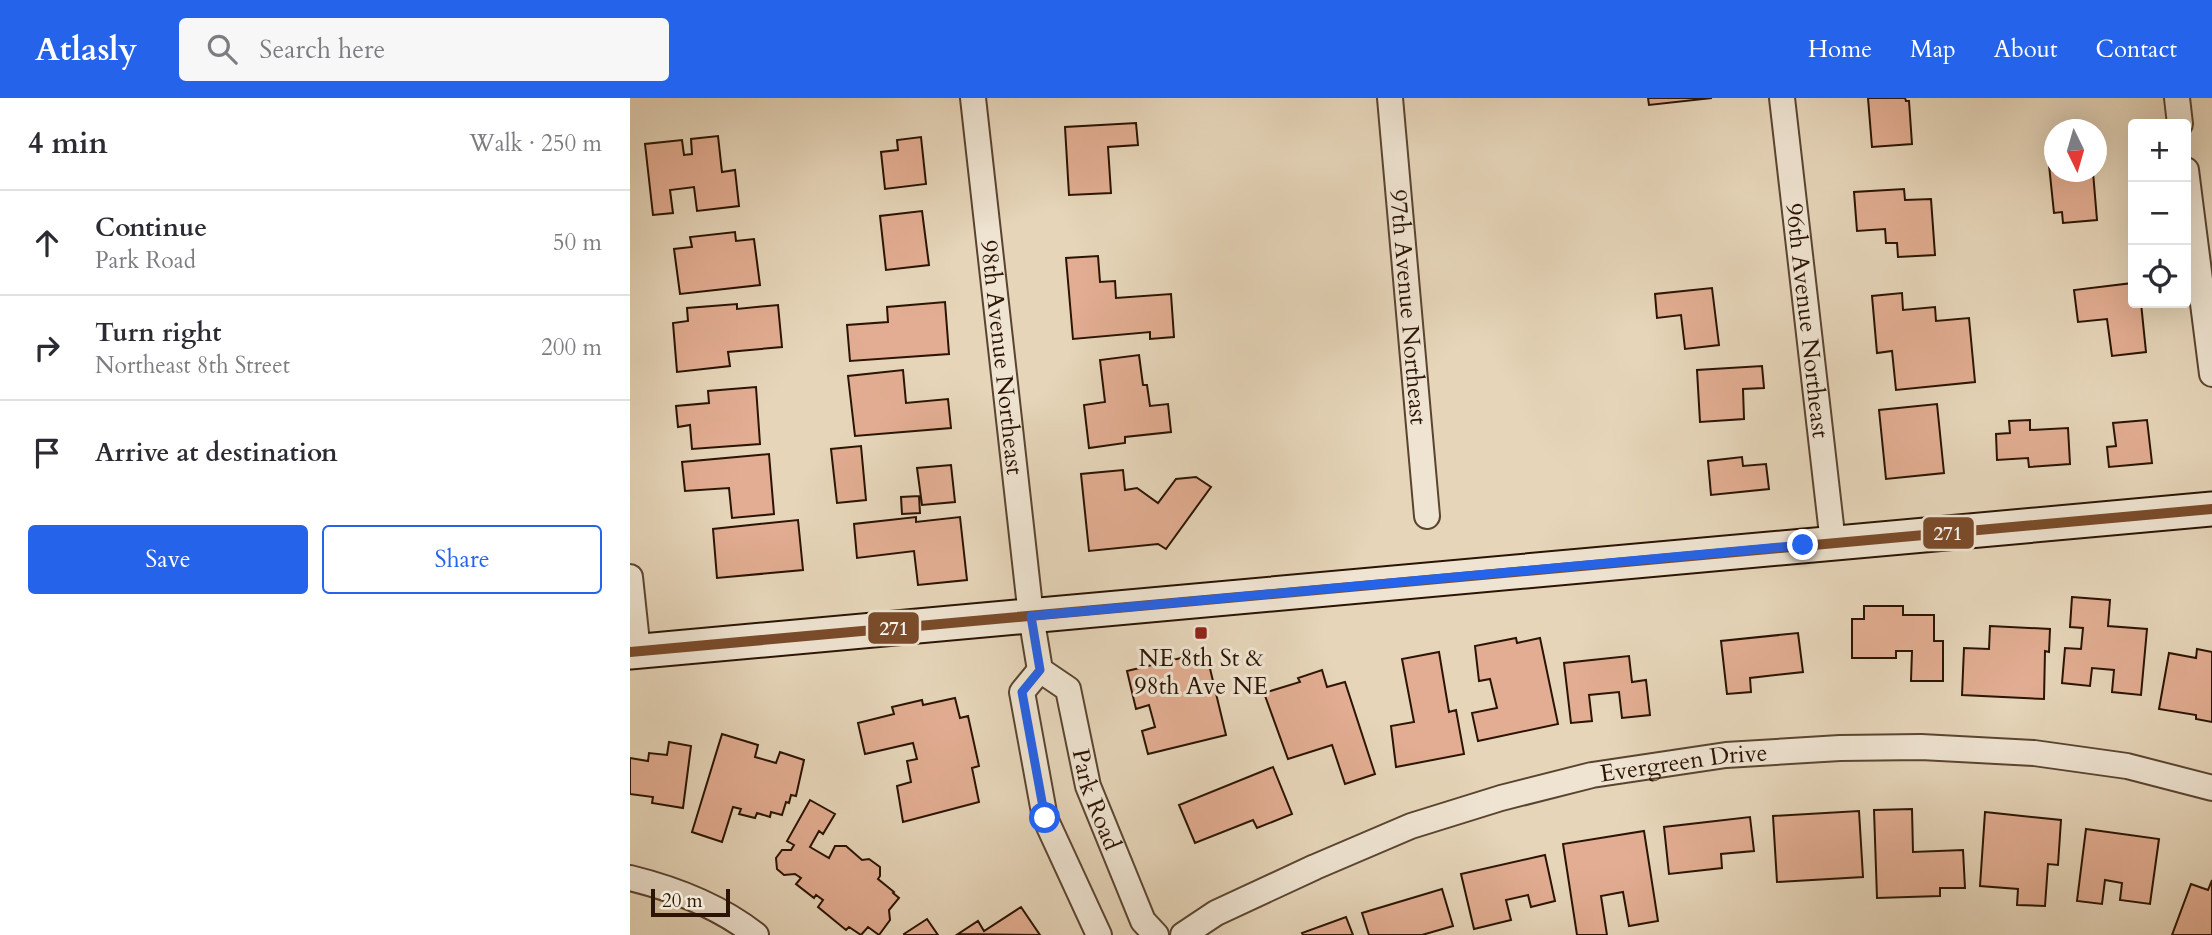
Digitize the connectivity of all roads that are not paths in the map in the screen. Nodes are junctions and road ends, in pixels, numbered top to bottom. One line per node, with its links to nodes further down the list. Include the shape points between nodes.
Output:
1 (973, 98): 12 (street, 98th Avenue Northeast)
2 (1390, 98): 9 (street, 97th Avenue Northeast)
3 (1782, 98): 10 (street, 96th Avenue Northeast)
4 (2177, 98): 5 (street)
5 (2179, 119)
6 (2188, 182): 7 (street)
7 (2212, 374)
8 (2212, 509): 10 (main road)
9 (1427, 516)
10 (1833, 543): 12 (main road)
11 (630, 577): 13 (street)
12 (1031, 616): 13 (main road); 14 (street)
13 (634, 652)
14 (1040, 670): 18 (street, Park Road, via 1022,692 1045,818); 19 (street, Park Road, via 1068,689 1088,786 1143,921)
15 (2212, 788): 20 (street, Evergreen Drive, via 2127,766 2034,753 1921,747 1726,755 1592,775 1411,826 1216,913)
16 (630, 878): 17 (street, via 667,887)
17 (756, 935)
18 (1099, 935)
19 (1156, 935)
20 (1183, 935)

